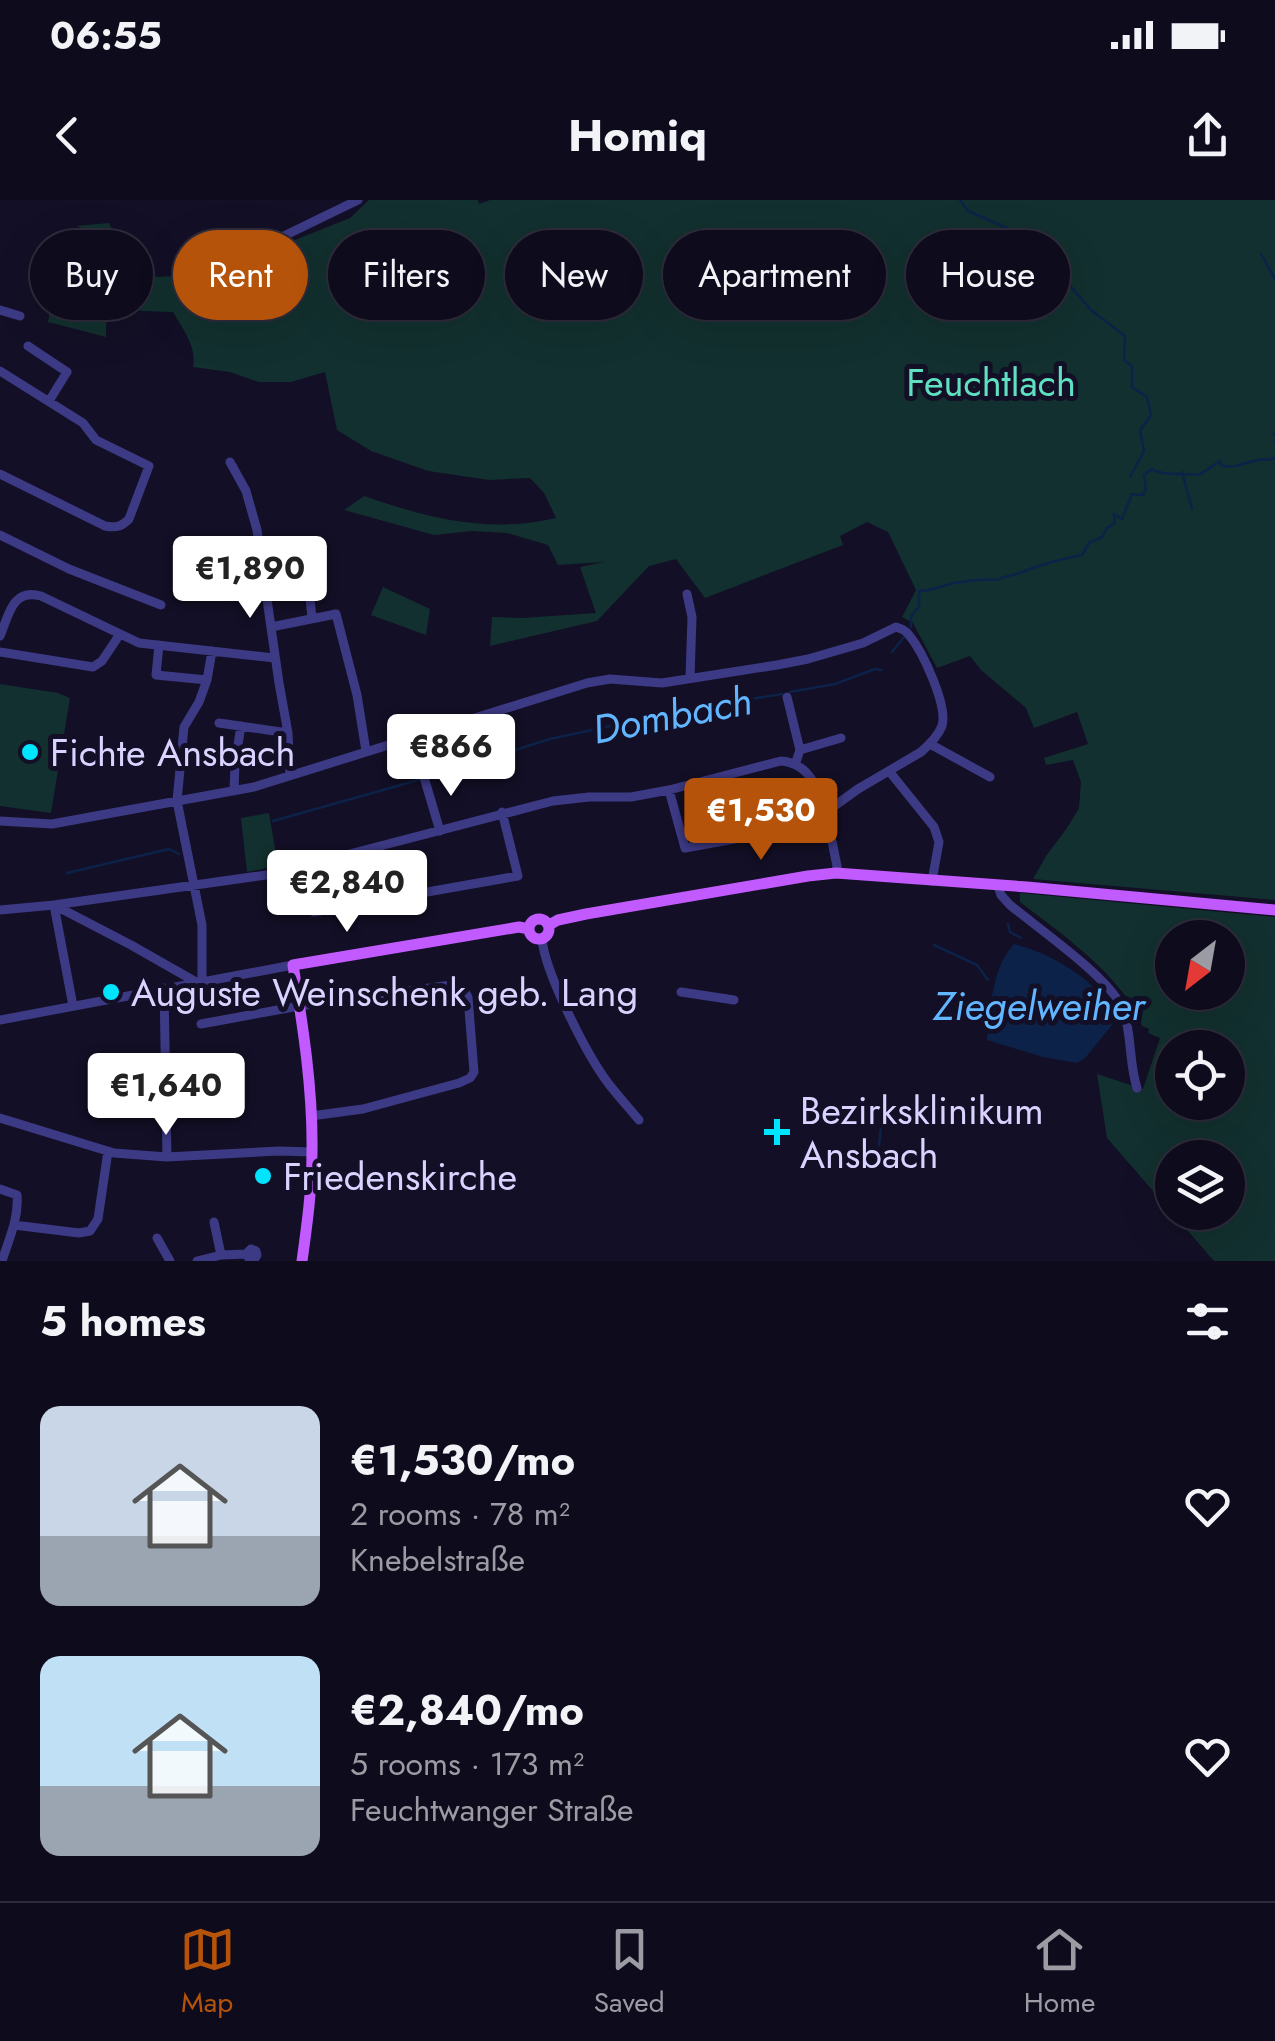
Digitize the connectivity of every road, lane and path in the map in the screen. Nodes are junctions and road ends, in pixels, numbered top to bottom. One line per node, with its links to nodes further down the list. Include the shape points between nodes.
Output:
1 (358, 200): 2 (street)
2 (296, 230)
3 (0, 310): 4 (street)
4 (20, 316)
5 (28, 346): 7 (street, via 67,372)
6 (0, 370): 7 (street)
7 (49, 402): 9 (street, via 83,423 96,440 150,466 129,519 105,526)
8 (230, 462): 15 (street, via 257,530)
9 (0, 474)
10 (0, 535): 13 (street)
11 (308, 580): 14 (street)
12 (686, 594): 22 (street)
13 (161, 605)
14 (312, 618): 15 (street); 32 (street, via 339,619)
15 (270, 627): 21 (street)
16 (120, 634): 17 (street, via 29,593 16,602); 18 (street); 20 (street, via 93,667)
17 (0, 636)
18 (160, 645): 19 (street); 23 (street, via 156,674)
19 (212, 651): 21 (street); 23 (street)
20 (0, 652)
21 (275, 658): 27 (street)
22 (690, 678): 28 (street, via 587,683); 30 (street, via 808,659 896,627 908,633 944,705)
23 (207, 680): 39 (street, via 184,727)
24 (786, 697): 31 (street)
25 (219, 723): 26 (street)
26 (241, 726): 27 (street); 38 (street)
27 (288, 733): 35 (street)
28 (412, 737): 32 (street); 43 (street)
29 (841, 738): 31 (street)
30 (930, 744): 34 (street); 36 (street)
31 (800, 750): 33 (street)
32 (366, 751): 35 (street)
33 (796, 762): 37 (street, via 781,760); 41 (street)
34 (889, 771): 41 (street); 46 (street, via 934,827 939,842)
35 (290, 774): 38 (street)
36 (990, 776)
37 (669, 790): 40 (street); 41 (street, via 685,848)
38 (234, 791): 39 (street)
39 (178, 800): 42 (street, via 52,824); 47 (street)
40 (502, 812): 43 (street); 44 (street, via 518,876 314,912)
41 (827, 817): 45 (street)
42 (0, 821)
43 (440, 832): 44 (street)
44 (306, 867): 47 (street)
45 (836, 874): 46 (main road); 52 (main road)
46 (932, 881): 48 (main road)
47 (195, 885): 49 (street); 56 (street, via 202,925)
48 (998, 886): 51 (main road); 64 (street, via 1010,905 1120,1005)
49 (54, 906): 50 (street); 56 (street); 60 (street)
50 (0, 910)
51 (1275, 910)
52 (549, 925): 53 (main road, via 537,918); 54 (main road)
53 (529, 929): 54 (main road); 55 (main road)
54 (542, 938): 67 (street, via 551,972 597,1066)
55 (292, 966): 56 (street); 61 (main road)
56 (199, 982): 57 (street)
57 (164, 988): 60 (street); 70 (street)
58 (681, 992): 59 (street)
59 (734, 1000)
60 (73, 1006): 62 (street)
61 (300, 1006): 63 (street); 65 (main road); 65 (street, via 451,985 468,997 470,1078 363,1109)
62 (0, 1020)
63 (201, 1024)
64 (1137, 1088)
65 (311, 1116): 69 (main road)
66 (0, 1118): 68 (street)
67 (639, 1120)
68 (108, 1151): 70 (street); 73 (street, via 98,1219 90,1231)
69 (312, 1152): 70 (street); 80 (main road)
70 (167, 1158)
71 (0, 1189): 73 (street, via 17,1195)
72 (214, 1222): 75 (street)
73 (14, 1225): 77 (street)
74 (157, 1238): 78 (street)
75 (221, 1254): 76 (street); 79 (street)
76 (252, 1258)
77 (1, 1259)
78 (170, 1261)
79 (197, 1261)
80 (302, 1261)

